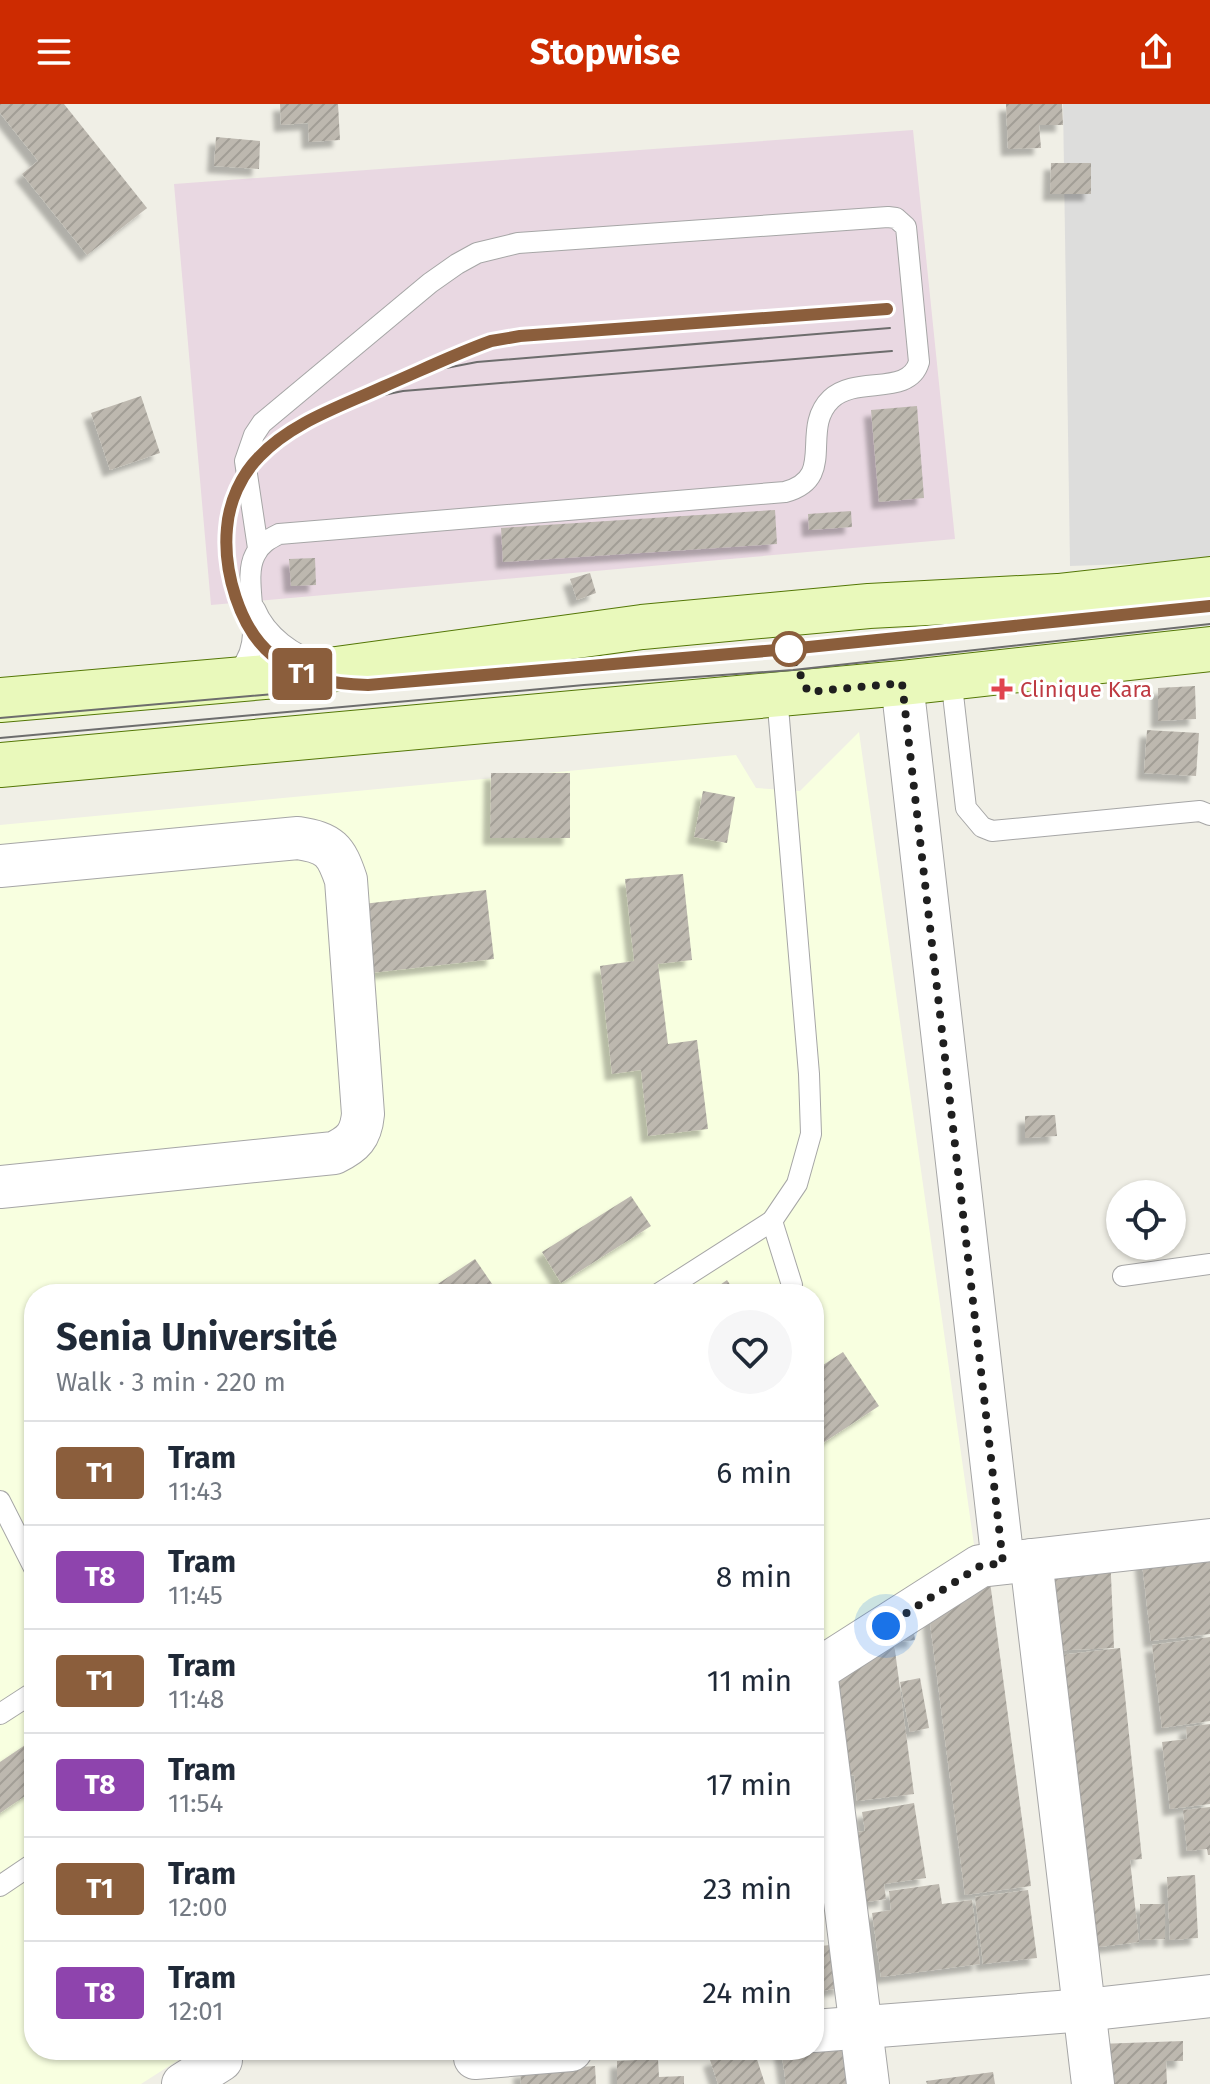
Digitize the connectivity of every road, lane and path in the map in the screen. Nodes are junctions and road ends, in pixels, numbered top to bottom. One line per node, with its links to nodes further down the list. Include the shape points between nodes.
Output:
1 (258, 548): 1 (lane, via 279,534 799,488 816,463 816,435 825,407 842,391 905,380 917,371 906,227 896,218 534,242 477,253 430,283 262,423 245,461); 3 (lane, via 251,571)
2 (1210, 579): 5 (main road, via 1058,596 869,606 642,627)
3 (254, 605): 5 (lane, via 270,634 302,656); 7 (lane, via 246,658 235,674)
4 (1210, 649): 6 (main road)
5 (338, 668): 7 (main road)
6 (951, 677): 8 (main road); 12 (lane, via 966,808 982,827 992,831 1187,811)
7 (221, 680): 10 (main road)
8 (902, 683): 9 (main road); 23 (street)
9 (777, 695): 11 (main road); 15 (lane, via 811,1134 797,1184)
10 (0, 700)
11 (0, 765)
12 (1210, 815)
13 (0, 866): 14 (street, via 298,838 321,842 338,856 346,880 363,1114 362,1130 352,1145 334,1153)
14 (0, 1187)
15 (772, 1221): 18 (lane); 19 (lane)
16 (1210, 1264): 17 (lane)
17 (1123, 1276)
18 (674, 1284)
19 (792, 1284)
20 (0, 1501): 22 (lane)
21 (1210, 1540): 23 (street)
22 (24, 1548)
23 (1017, 1561): 24 (street, via 980,1566); 31 (street)
24 (824, 1665)
25 (24, 1698): 26 (lane)
26 (0, 1714)
27 (824, 1739): 32 (street)
28 (24, 1870): 29 (lane)
29 (0, 1886)
30 (1210, 1996): 31 (street)
31 (1085, 2010): 32 (street); 39 (street)
32 (862, 2027): 33 (street); 38 (street)
33 (824, 2030)
34 (502, 2060): 35 (street)
35 (474, 2064)
36 (225, 2065): 37 (street)
37 (183, 2084)
38 (868, 2084)
39 (1093, 2084)

